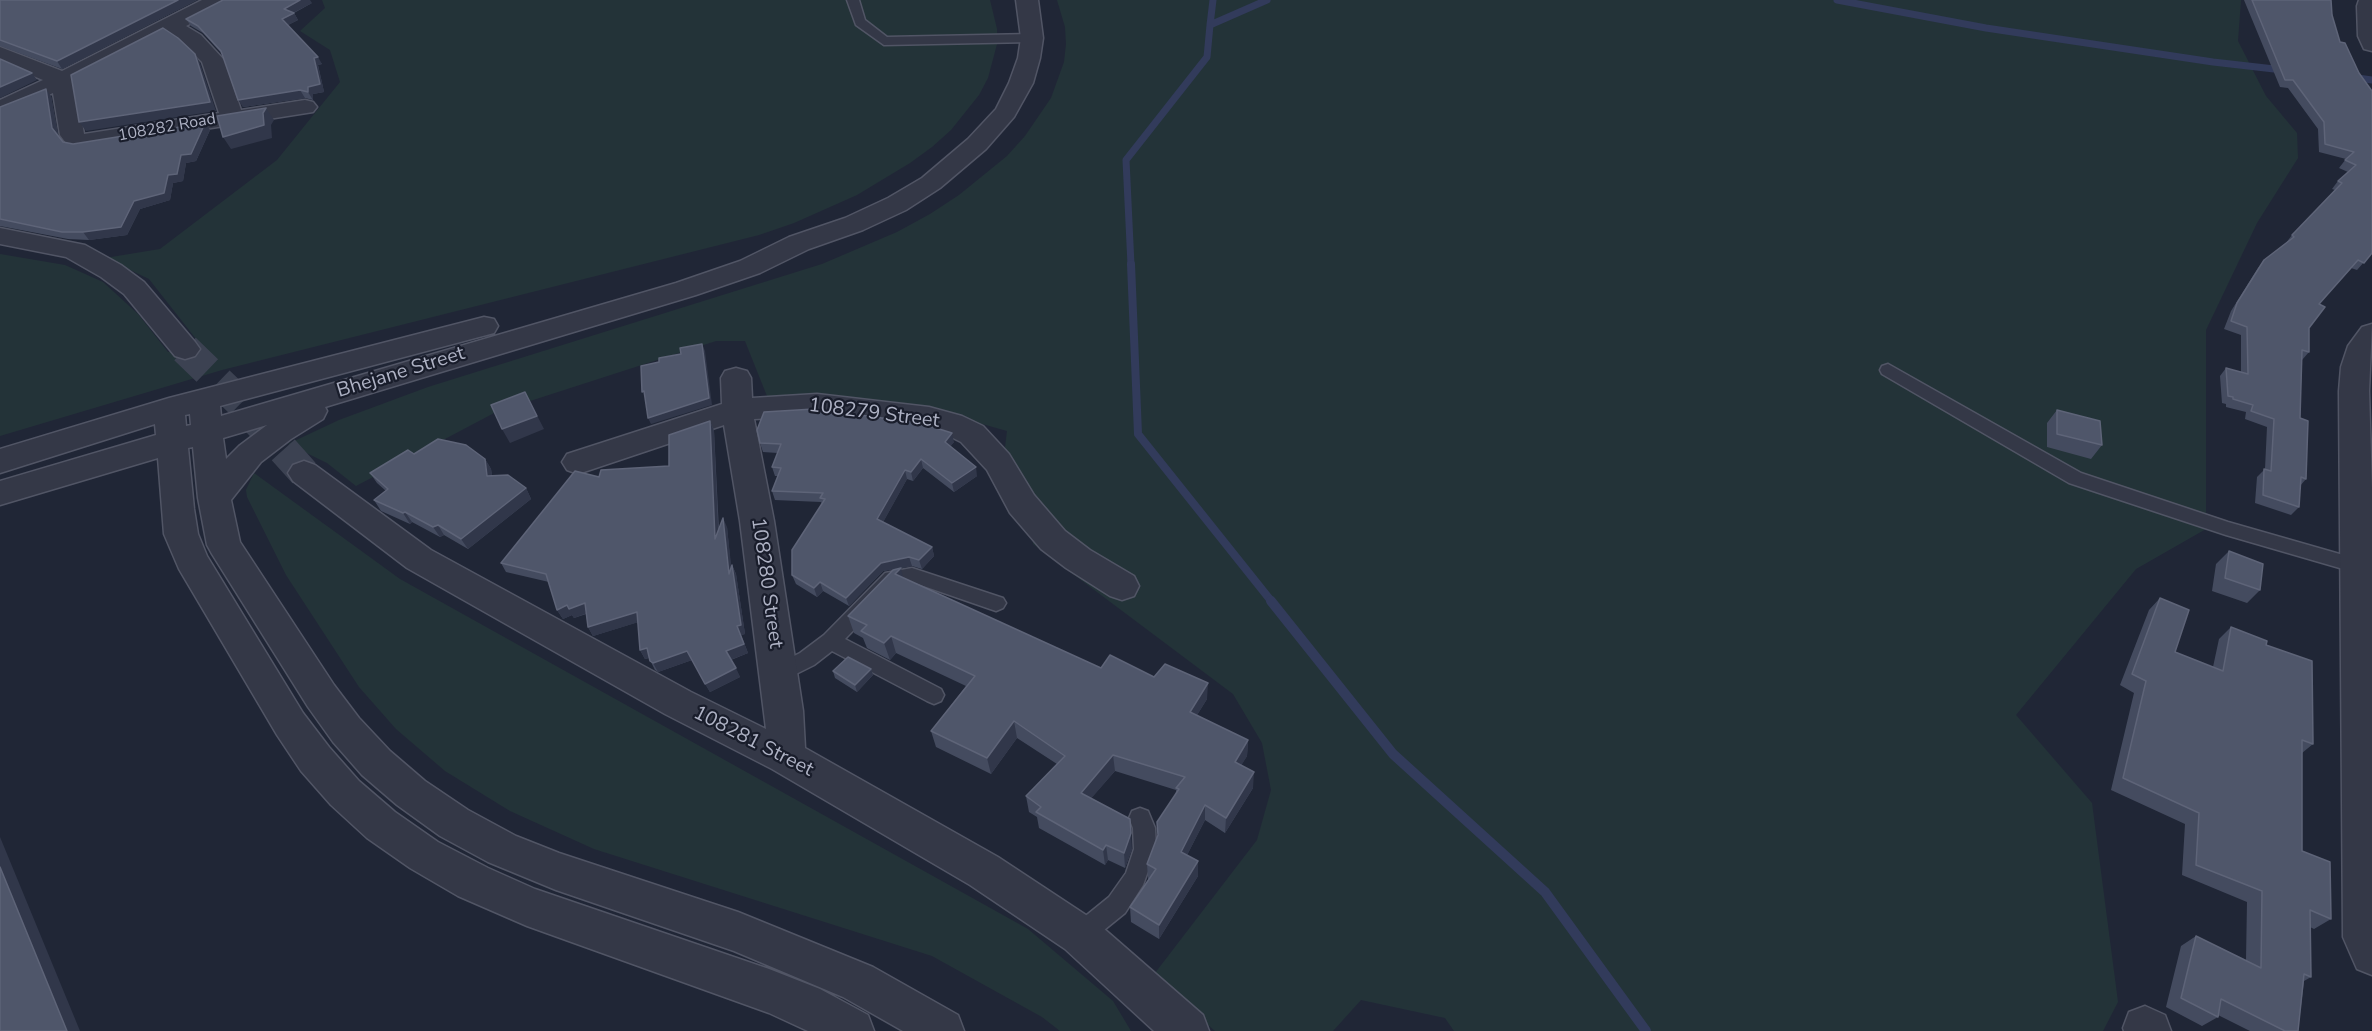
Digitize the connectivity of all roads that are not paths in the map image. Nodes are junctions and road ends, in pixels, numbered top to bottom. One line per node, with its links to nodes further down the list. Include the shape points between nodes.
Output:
1 (219, 0): 5 (street)
2 (853, 0): 6 (lane, via 860,22 884,42)
3 (1027, 0): 6 (street, Bhejane Street)
4 (2365, 4): 7 (street)
5 (170, 25): 9 (street); 12 (street, via 213,60)
6 (1032, 38): 14 (street, Bhejane Street, via 1021,82 1006,112 977,144 931,183 897,204)
7 (2372, 44)
8 (0, 54): 9 (street)
9 (63, 80): 11 (street); 12 (street, 108282 Road, via 74,140 101,140)
10 (305, 107): 12 (street, 108282 Road)
11 (0, 109)
12 (231, 117)
13 (0, 236): 16 (street, via 75,251 111,271 134,288)
14 (799, 243): 18 (street, Bhejane Street, via 750,267 686,289); 20 (street, Bhejane Street, via 662,276)
15 (2372, 334): 26 (street, via 2356,367 2354,391)
16 (185, 349)
17 (1888, 369): 26 (lane, via 2075,478)
18 (347, 390): 20 (street, Bhejane Street); 25 (street, via 250,454)
19 (736, 394): 22 (street); 27 (street, 108279 Street, via 778,405 870,410 951,424 972,434 998,462 1022,504 1053,540); 30 (street, 108280 Street)
20 (188, 420): 21 (street, Bhejane Street); 24 (street, Bhejane Street); 25 (street); 36 (street, via 182,534 191,560 290,724 345,793 424,855 473,882 611,937 769,991)
21 (0, 461)
22 (578, 462)
23 (304, 473): 32 (street, 108281 Street, via 419,559 678,703)
24 (0, 493)
25 (214, 498): 37 (street, via 224,545 321,696 375,763 411,793 454,823 502,849 738,932 858,982)
26 (2357, 566): 35 (street, via 2364,938)
27 (1122, 586)
28 (996, 603): 29 (lane, via 912,575 892,578)
29 (831, 641): 30 (lane, via 807,660); 31 (lane)
30 (779, 673): 32 (street, 108280 Street)
31 (934, 695)
32 (786, 757): 34 (street, 108281 Street, via 984,871)
33 (1140, 818): 34 (lane, via 1145,849 1135,878 1117,905)
34 (1080, 934): 38 (street, 108281 Street)
35 (2372, 954)
36 (852, 1031)
37 (942, 1031)
38 (1186, 1031)

